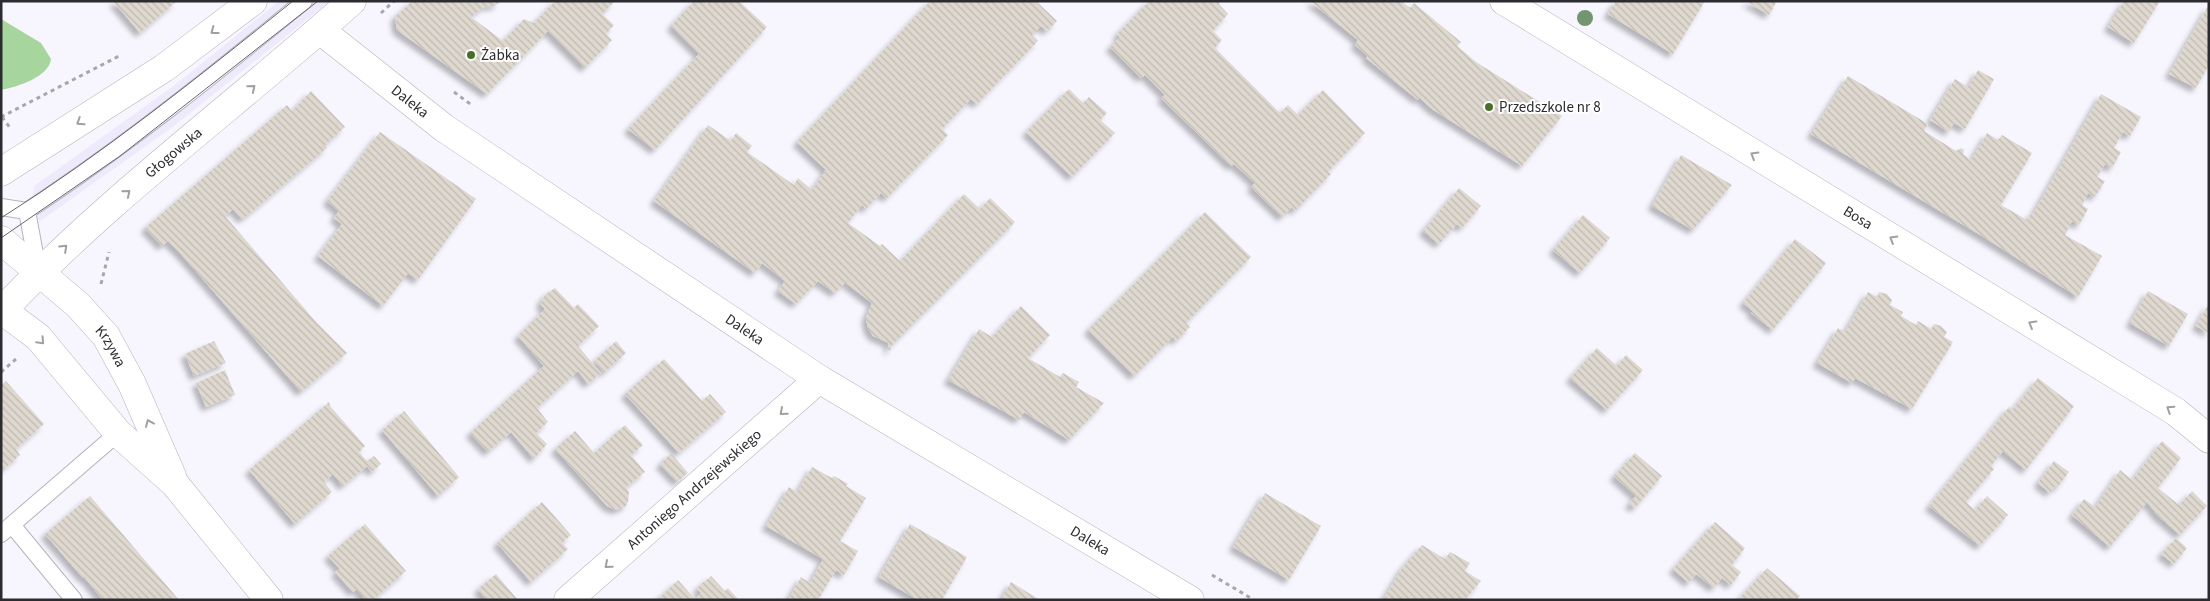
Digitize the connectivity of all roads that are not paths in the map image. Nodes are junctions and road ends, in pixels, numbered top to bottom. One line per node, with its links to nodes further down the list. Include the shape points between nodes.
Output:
1 (253, 1): 6 (street, one-way to 6, via 164,68)
2 (304, 1): 8 (lane, via 198,88)
3 (352, 1): 5 (street, Głogowska)
4 (1504, 1): 14 (street, Bosa, one-way to 4, via 2176,412)
5 (320, 30): 10 (street, Głogowska, one-way to 5, via 90,224); 12 (street, Daleka, via 444,128)
6 (1, 172)
7 (1, 207): 8 (lane)
8 (27, 211): 10 (lane)
9 (1, 240): 10 (street, Krzywa)
10 (38, 272): 11 (street, Głogowska); 15 (street, Krzywa, one-way to 10, via 132,384 106,336 78,305)
11 (2, 311): 13 (street, Krzywa, one-way to 13, via 38,337)
12 (819, 379): 19 (street, Antoniego Andrzejewskiego, one-way to 19); 20 (street, Daleka)
13 (118, 434): 15 (street, Krzywa); 16 (lane)
14 (2209, 439)
15 (175, 484): 18 (street, Krzywa)
16 (7, 529): 17 (lane)
17 (74, 600)
18 (269, 600)
19 (568, 600)
20 (1190, 600)

